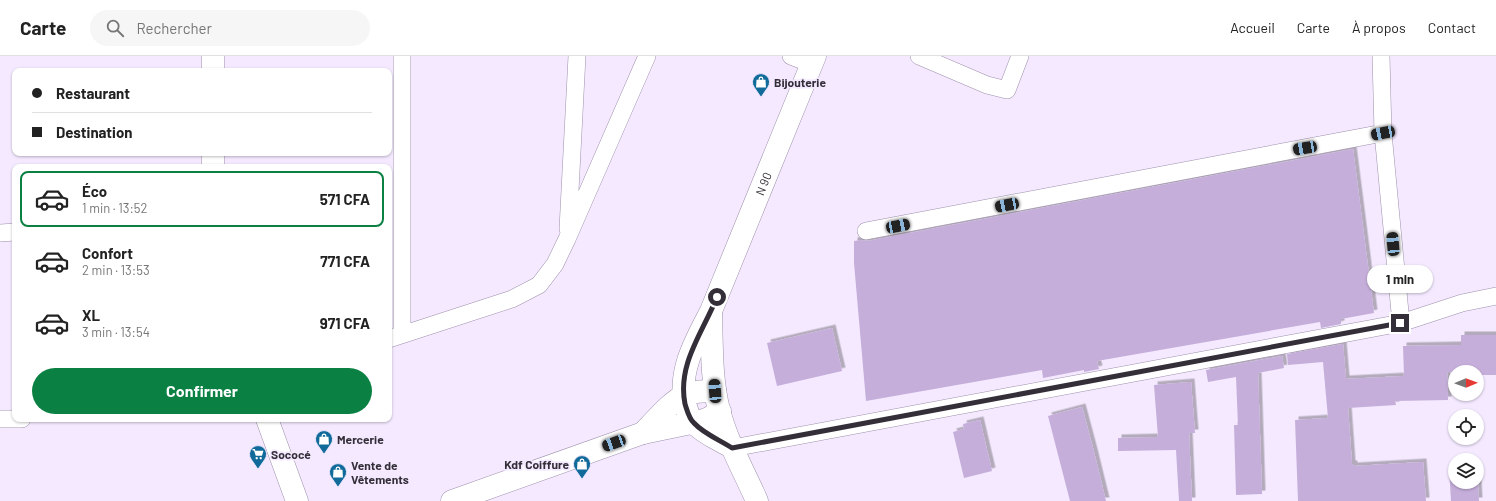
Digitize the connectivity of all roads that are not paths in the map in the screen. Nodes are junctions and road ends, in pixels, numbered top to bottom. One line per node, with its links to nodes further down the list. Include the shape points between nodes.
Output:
1 (213, 56): 10 (street)
2 (402, 56): 19 (street)
3 (577, 56): 15 (street)
4 (648, 56): 15 (street)
5 (791, 56): 9 (street)
6 (919, 56): 7 (street, via 986,85 1007,90)
7 (1020, 56)
8 (1381, 56): 11 (street)
9 (813, 60): 17 (street, N 90)
10 (213, 68)
11 (1383, 133): 14 (street); 18 (street)
12 (0, 232): 13 (street)
13 (12, 232)
14 (866, 232)
15 (567, 240): 19 (street, via 555,264 538,285 512,300)
16 (1496, 296): 18 (street, via 1462,303)
17 (711, 311): 20 (street, N 90, via 688,359); 21 (street, N 90)
18 (1400, 323): 27 (street)
19 (396, 336)
20 (684, 395): 21 (street, via 703,391); 25 (street, N 90); 26 (street)
21 (718, 401): 25 (street, via 709,418); 27 (street, N 90)
22 (0, 419): 23 (street)
23 (12, 419)
24 (268, 422): 28 (street)
25 (692, 422): 26 (street); 27 (street)
26 (643, 432): 29 (street)
27 (732, 448): 30 (street, N 90)
28 (298, 501)
29 (452, 501)
30 (758, 501)

